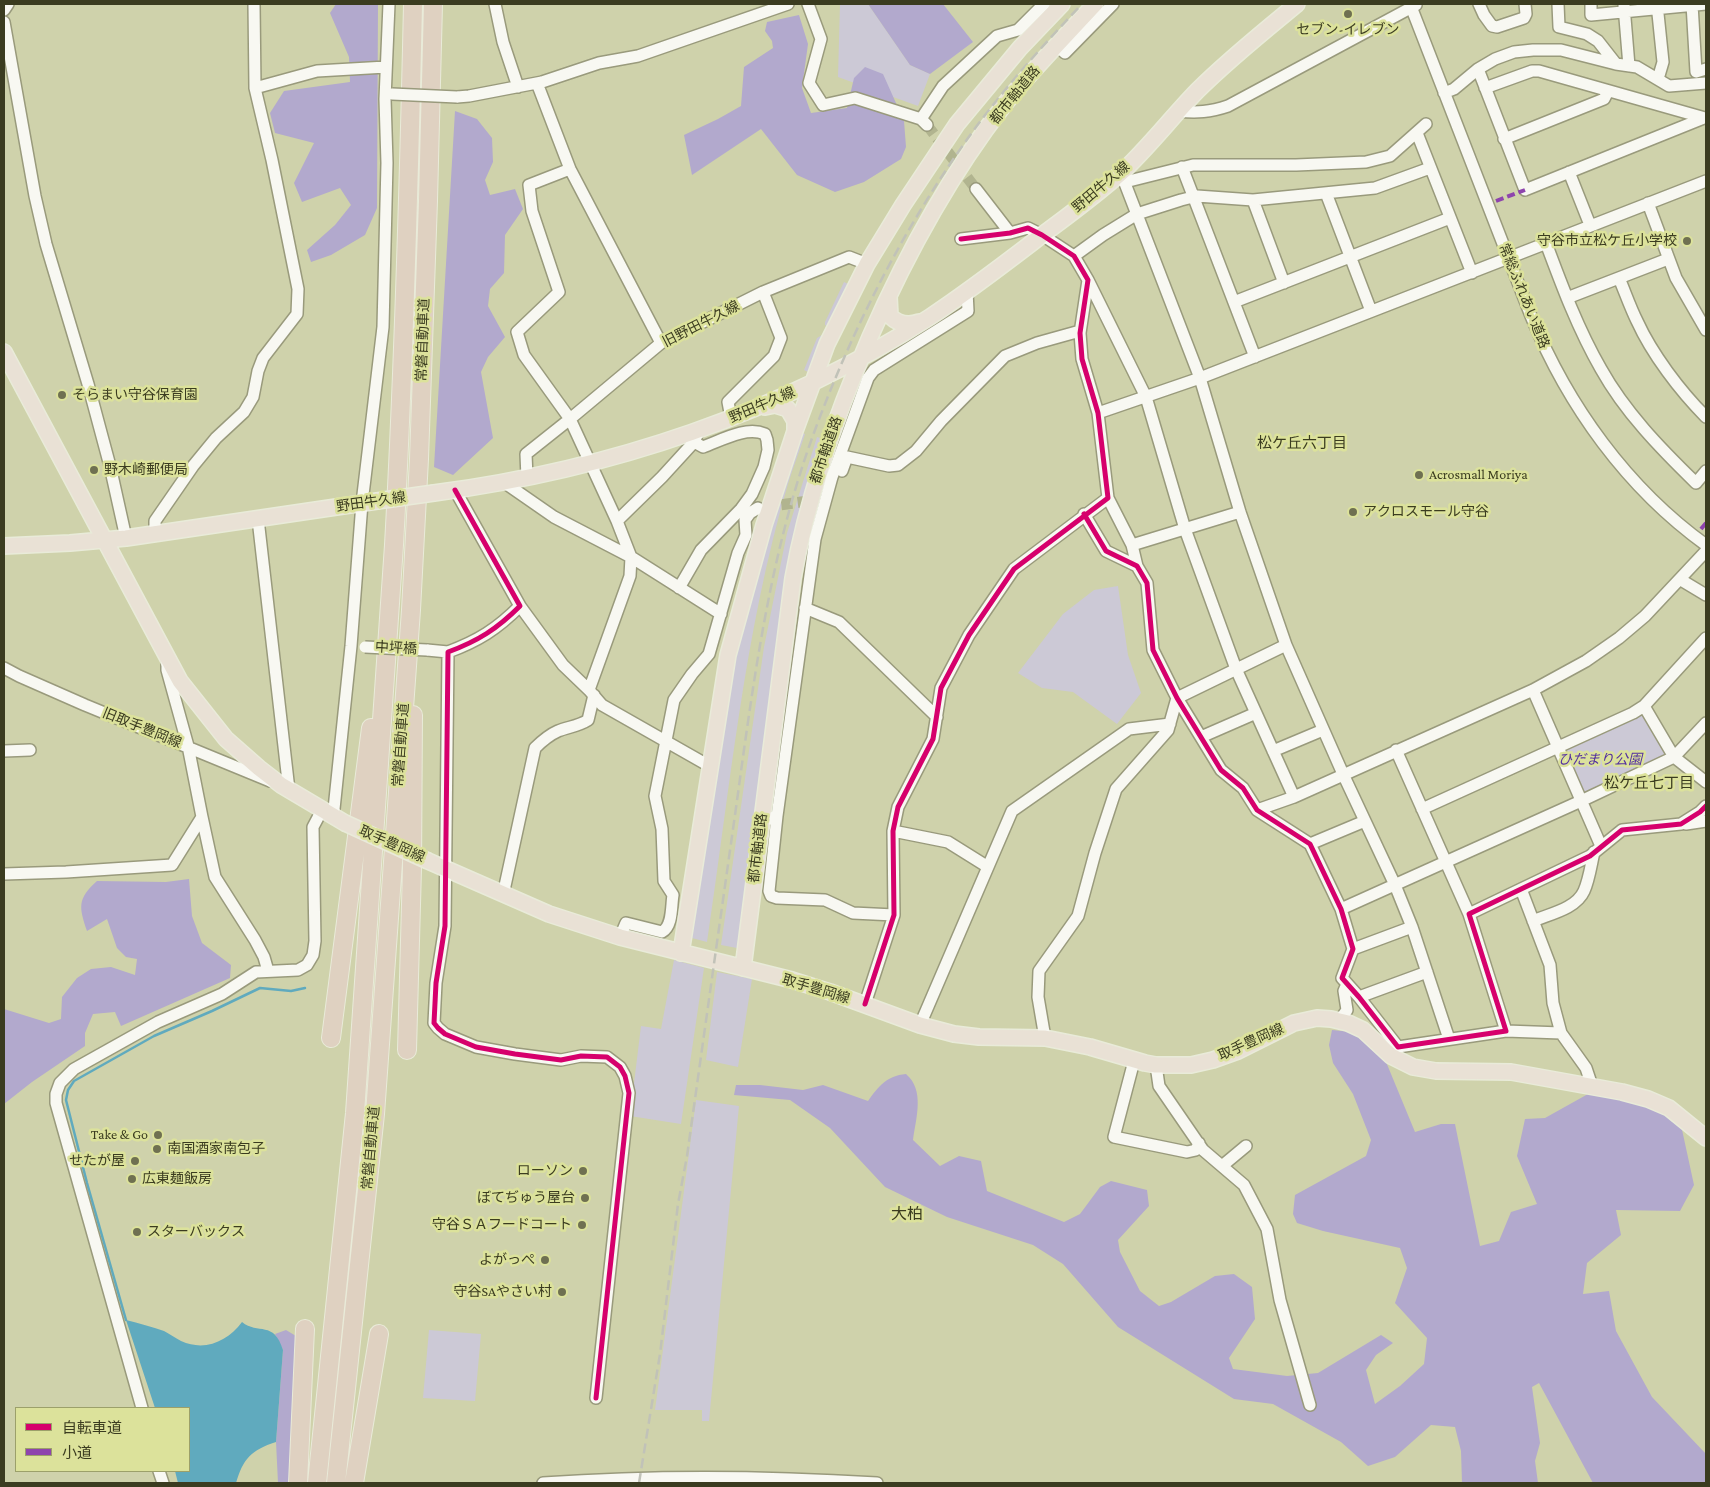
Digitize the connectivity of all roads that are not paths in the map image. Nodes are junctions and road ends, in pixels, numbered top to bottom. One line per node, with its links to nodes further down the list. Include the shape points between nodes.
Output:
1 (8, 4): 23 (street)
2 (254, 4): 35 (street)
3 (389, 4): 27 (street)
4 (413, 4): 112 (highway, 常磐自動車道)
5 (433, 4): 124 (highway, 常磐自動車道, via 419,459)
6 (495, 4): 34 (street)
7 (788, 4): 32 (street, via 638,56 599,63)
8 (808, 4): 9 (street, via 821,39 809,83 823,105 855,98 924,122 943,86 997,36 1018,30)
9 (1044, 4)
10 (1062, 4): 67 (main road, 都市軸道路, via 1020,48 957,124)
11 (1095, 4): 25 (main road, 都市軸道路)
12 (1113, 4): 25 (street, via 1065,53)
13 (1297, 4): 40 (main road, 野田牛久線, via 1204,84)
14 (1479, 4): 15 (street, via 1488,21 1497,27 1524,18)
15 (1525, 4)
16 (1558, 4): 26 (street, via 1559,27 1587,34 1598,41)
17 (1590, 4): 22 (street, via 1591,14)
18 (1706, 4): 20 (street)
19 (1413, 5): 38 (street, 常総ふれあい道路); 40 (street, via 1228,106 1211,112)
20 (1692, 5): 21 (street); 30 (street, via 1696,72)
21 (1658, 6): 22 (street); 31 (street, via 1663,62)
22 (1624, 8): 28 (street)
23 (4, 10)
24 (4, 22): 110 (street, via 46,244 110,466)
25 (1057, 46): 74 (main road, 都市軸道路, via 1004,105 953,178)
26 (1616, 64): 28 (street); 29 (street, via 1561,50 1533,50 1514,52)
27 (386, 66): 35 (street, via 318,71); 39 (street)
28 (1629, 66): 31 (street)
29 (1478, 69): 36 (street); 38 (street, via 1454,89)
30 (1706, 69)
31 (1658, 79): 33 (street, via 1670,86)
32 (537, 83): 34 (street); 47 (street)
33 (1706, 83)
34 (518, 87): 39 (street, bridge, via 469,96)
35 (254, 88): 109 (street, via 298,289 297,314 262,358 253,397 244,412 216,438 193,466 155,521)
36 (1485, 88): 37 (street, via 1539,71); 44 (street)
37 (1608, 91): 41 (street); 44 (street, via 1604,99)
38 (1444, 92): 65 (street, 常総ふれあい道路)
39 (389, 94): 102 (street, via 384,326)
40 (1178, 111): 49 (main road, 野田牛久線)
41 (1705, 118): 48 (street)
42 (1426, 124): 43 (street)
43 (1417, 133): 45 (street, via 1390,156 1366,162); 46 (street)
44 (1504, 139): 48 (street, via 1525,190)
45 (1182, 167): 49 (street); 53 (street)
46 (1430, 168): 52 (street, via 1375,188); 57 (street)
47 (570, 169): 81 (street); 92 (street, via 529,185 532,211 559,292 516,332 524,354)
48 (1569, 172): 58 (street)
49 (1123, 177): 56 (street); 60 (main road, 野田牛久線)
50 (1706, 181): 55 (street)
51 (976, 189): 59 (street)
52 (1326, 193): 54 (street); 64 (street)
53 (1193, 197): 54 (street); 56 (street); 76 (street)
54 (1253, 200): 71 (street)
55 (1648, 203): 58 (street); 66 (street)
56 (1137, 214): 63 (street); 85 (street)
57 (1450, 218): 64 (street); 68 (street)
58 (1590, 225): 62 (street)
59 (1010, 233): 60 (street, via 1028,228); 61 (street)
60 (1042, 235): 63 (street); 72 (main road, 野田牛久線)
61 (961, 239)
62 (1546, 243): 65 (street); 75 (street)
63 (1074, 256): 70 (street)
64 (1350, 256): 71 (street); 77 (street)
65 (1508, 258): 68 (street); 114 (street, 常総ふれあい道路, via 1542,344 1594,431 1643,490)
66 (1668, 259): 69 (street); 79 (street)
67 (867, 264): 73 (street, 旧野田牛久線, via 849,257); 86 (main road, 都市軸道路, via 827,344)
68 (1472, 272): 77 (street)
69 (1619, 278): 75 (street); 90 (street, via 1637,323 1650,345)
70 (1088, 280): 80 (street); 87 (street)
71 (1284, 283): 76 (street)
72 (968, 291): 78 (main road, 野田牛久線); 101 (street, via 968,311 874,370 868,378)
73 (763, 292): 81 (street, 旧野田牛久線); 91 (street, via 781,338 774,356 728,402)
74 (889, 294): 78 (main road, via 888,310 896,322 916,324); 84 (main road, 都市軸道路)
75 (1567, 298): 96 (street, via 1602,371 1657,445 1696,483)
76 (1234, 302): 83 (street)
77 (1371, 312): 83 (street)
78 (927, 319): 84 (main road, 野田牛久線)
79 (1706, 330)
80 (1080, 331): 89 (street, via 1082,359); 101 (street, via 1005,356 941,420 916,451 898,465 847,458 834,495)
81 (661, 343): 92 (street, 旧野田牛久線)
82 (4, 352): 111 (main road)
83 (1255, 357): 85 (street)
84 (861, 358): 86 (main road, 野田牛久線); 162 (main road, 都市軸道路, via 828,442 800,537 788,616)
85 (1200, 378): 87 (street); 104 (street)
86 (813, 382): 88 (main road, 野田牛久線); 93 (main road, 都市軸道路)
87 (1146, 396): 89 (street); 108 (street)
88 (754, 409): 91 (main road, 野田牛久線); 93 (main road, via 775,405 788,409 795,421)
89 (1098, 413): 100 (street)
90 (1706, 417)
91 (731, 418): 94 (main road, 野田牛久線)
92 (570, 420): 95 (street); 97 (street, 旧野田牛久線, via 526,454)
93 (795, 431): 151 (main road, 都市軸道路, via 740,609 727,664)
94 (697, 436): 95 (main road, 野田牛久線); 107 (street, via 662,477); 120 (street, via 704,447 750,430 759,431 767,440 768,450 752,494 701,550)
95 (590, 464): 97 (main road, 野田牛久線); 107 (street)
96 (1706, 471)
97 (527, 478): 98 (main road, 野田牛久線)
98 (504, 483): 99 (main road, 野田牛久線); 117 (street, via 554,517)
99 (455, 490): 102 (main road, 野田牛久線, bridge); 122 (street)
100 (1108, 498): 105 (street); 113 (street)
101 (826, 499): 123 (street, via 815,539)
102 (362, 503): 106 (main road, 野田牛久線); 127 (street)
103 (758, 508): 125 (street, via 750,512 746,520 746,535)
104 (1240, 512): 108 (street); 128 (street)
105 (1084, 514): 118 (street, via 1106,552); 138 (street, via 1014,569 970,635 941,688)
106 (258, 519): 109 (main road, 野田牛久線); 154 (street)
107 (616, 521): 117 (street)
108 (1185, 529): 113 (street); 132 (street)
109 (155, 534): 110 (main road, 野田牛久線)
110 (126, 538): 111 (main road, 野田牛久線)
111 (105, 540): 115 (main road, 野田牛久線); 130 (main road, 取手豊岡線)
112 (394, 545): 194 (highway); 211 (highway, 常磐自動車道, via 355,1113)
113 (1132, 545): 118 (street)
114 (1706, 545)
115 (4, 546)
116 (1706, 551): 119 (street)
117 (631, 557): 120 (street); 134 (street, via 630,576)
118 (1137, 566): 135 (street, via 1147,583 1152,650)
119 (1681, 580): 121 (street); 133 (street, via 1619,638 1586,662)
120 (679, 588): 125 (street)
121 (1706, 595)
122 (520, 606): 129 (street, via 482,638); 134 (street, via 562,665)
123 (805, 608): 138 (street, via 839,622); 162 (street)
124 (411, 610): 197 (highway, via 414,741); 212 (highway, 常磐自動車道, via 375,1114)
125 (721, 614): 143 (street, via 709,654 674,700)
126 (1706, 638): 136 (street)
127 (351, 646): 129 (street, 中坪橋, bridge); 160 (street)
128 (1286, 646): 132 (street); 141 (street)
129 (448, 652): 171 (street)
130 (167, 659): 144 (street, via 171,689); 154 (main road, 取手豊岡線, via 226,739)
131 (4, 668): 144 (street, 旧取手豊岡線, via 84,705)
132 (1236, 668): 135 (street); 137 (street)
133 (1533, 690): 145 (street); 147 (street)
134 (591, 692): 143 (street, via 602,705); 175 (street, via 588,720 557,731 536,748)
135 (1177, 698): 140 (street); 142 (street)
136 (1644, 706): 145 (street, via 1633,714); 150 (street)
137 (1256, 713): 142 (street); 149 (street)
138 (937, 717): 166 (street, via 933,739 898,807)
139 (1706, 723): 150 (street)
140 (1170, 724): 170 (street, via 1129,729 1012,811); 195 (street, via 1116,789 1078,916 1040,971 1038,997)
141 (1323, 730): 149 (street); 152 (street)
142 (1201, 737): 159 (street, via 1221,770 1243,788)
143 (666, 740): 151 (street); 181 (street, via 655,796 662,829 664,881 673,895 669,923 662,932 626,923)
144 (188, 746): 154 (street, 旧取手豊岡線); 161 (street)
145 (1557, 747): 156 (street); 158 (street)
146 (30, 750): 148 (street)
147 (1396, 750): 152 (street); 158 (street)
148 (4, 751)
149 (1273, 751): 155 (street)
150 (1674, 757): 153 (street); 156 (street)
151 (711, 765): 183 (main road, 都市軸道路)
152 (1343, 774): 155 (street); 163 (street)
153 (1706, 782)
154 (285, 788): 160 (main road, 取手豊岡線)
155 (1294, 797): 159 (street)
156 (1581, 801): 168 (street); 169 (street)
157 (1706, 806): 165 (street)
158 (1422, 809): 169 (street)
159 (1257, 810): 167 (street)
160 (333, 816): 171 (main road, 取手豊岡線, bridge); 185 (street, via 313,827 316,941 313,955 307,965 298,970)
161 (202, 817): 172 (street, via 172,866); 185 (street, via 215,878 255,940)
162 (769, 817): 178 (street, via 771,896 824,900 853,913); 184 (main road, 都市軸道路)
163 (1365, 821): 167 (street); 173 (street)
164 (1706, 821): 165 (street)
165 (1682, 824): 168 (street, via 1622,830)
166 (893, 830): 170 (street, via 948,842); 178 (street)
167 (1310, 844): 176 (street)
168 (1597, 849): 174 (street); 179 (street, via 1584,892 1576,901)
169 (1446, 862): 173 (street); 177 (street)
170 (988, 867): 191 (street)
171 (445, 868): 175 (main road, 取手豊岡線); 207 (street, via 445,926 433,1015 438,1028 476,1046 515,1054 561,1060 581,1056 607,1057 620,1067 625,1076 628,1093)
172 (4, 874)
173 (1395, 885): 176 (street); 180 (street)
174 (1521, 889): 177 (street); 179 (street)
175 (503, 895): 181 (main road, 取手豊岡線)
176 (1341, 909): 182 (street)
177 (1469, 914): 192 (street)
178 (894, 915): 189 (street)
179 (1533, 921): 193 (street, via 1550,966 1553,1003)
180 (1412, 927): 182 (street); 186 (street)
181 (620, 937): 183 (main road, 取手豊岡線)
182 (1353, 949): 187 (street, via 1342,978)
183 (681, 953): 184 (main road, 取手豊岡線)
184 (743, 968): 189 (main road, 取手豊岡線)
185 (268, 971): 209 (street, via 256,972 222,994 158,1022 74,1069 60,1083 56,1094)
186 (1427, 972): 188 (street); 196 (street)
187 (1347, 984): 188 (street); 190 (street, via 1344,991 1348,1010)
188 (1359, 997): 196 (street, via 1398,1047)
189 (865, 1004): 191 (main road, 取手豊岡線)
190 (1340, 1020): 199 (main road, 取手豊岡線, via 1317,1018 1294,1023 1213,1060 1190,1065); 200 (main road, 取手豊岡線, via 1363,1030 1391,1056 1413,1067 1436,1071 1511,1072)
191 (920, 1025): 195 (main road, 取手豊岡線, via 978,1037)
192 (1506, 1031): 193 (street); 196 (street)
193 (1561, 1032): 200 (street, via 1586,1068)
194 (331, 1038)
195 (1045, 1038): 198 (main road, 取手豊岡線, via 1090,1047)
196 (1449, 1039)
197 (407, 1050)
198 (1134, 1061): 199 (main road, 取手豊岡線); 202 (street, via 1114,1137 1187,1152 1196,1150)
199 (1156, 1065): 202 (street, via 1160,1086)
200 (1592, 1086): 201 (main road, 取手豊岡線, via 1655,1101 1669,1108)
201 (1706, 1138)
202 (1199, 1143): 204 (street)
203 (1246, 1146): 204 (street)
204 (1222, 1166): 208 (street, via 1244,1185 1267,1229 1280,1300)
205 (305, 1329): 210 (highway)
206 (379, 1334): 213 (highway)
207 (596, 1398)
208 (1310, 1405)
209 (142, 1407)
210 (298, 1483)
211 (317, 1483)
212 (336, 1483)
213 (354, 1483)
214 (543, 1483): 215 (street, via 692,1477)
215 (877, 1483)

